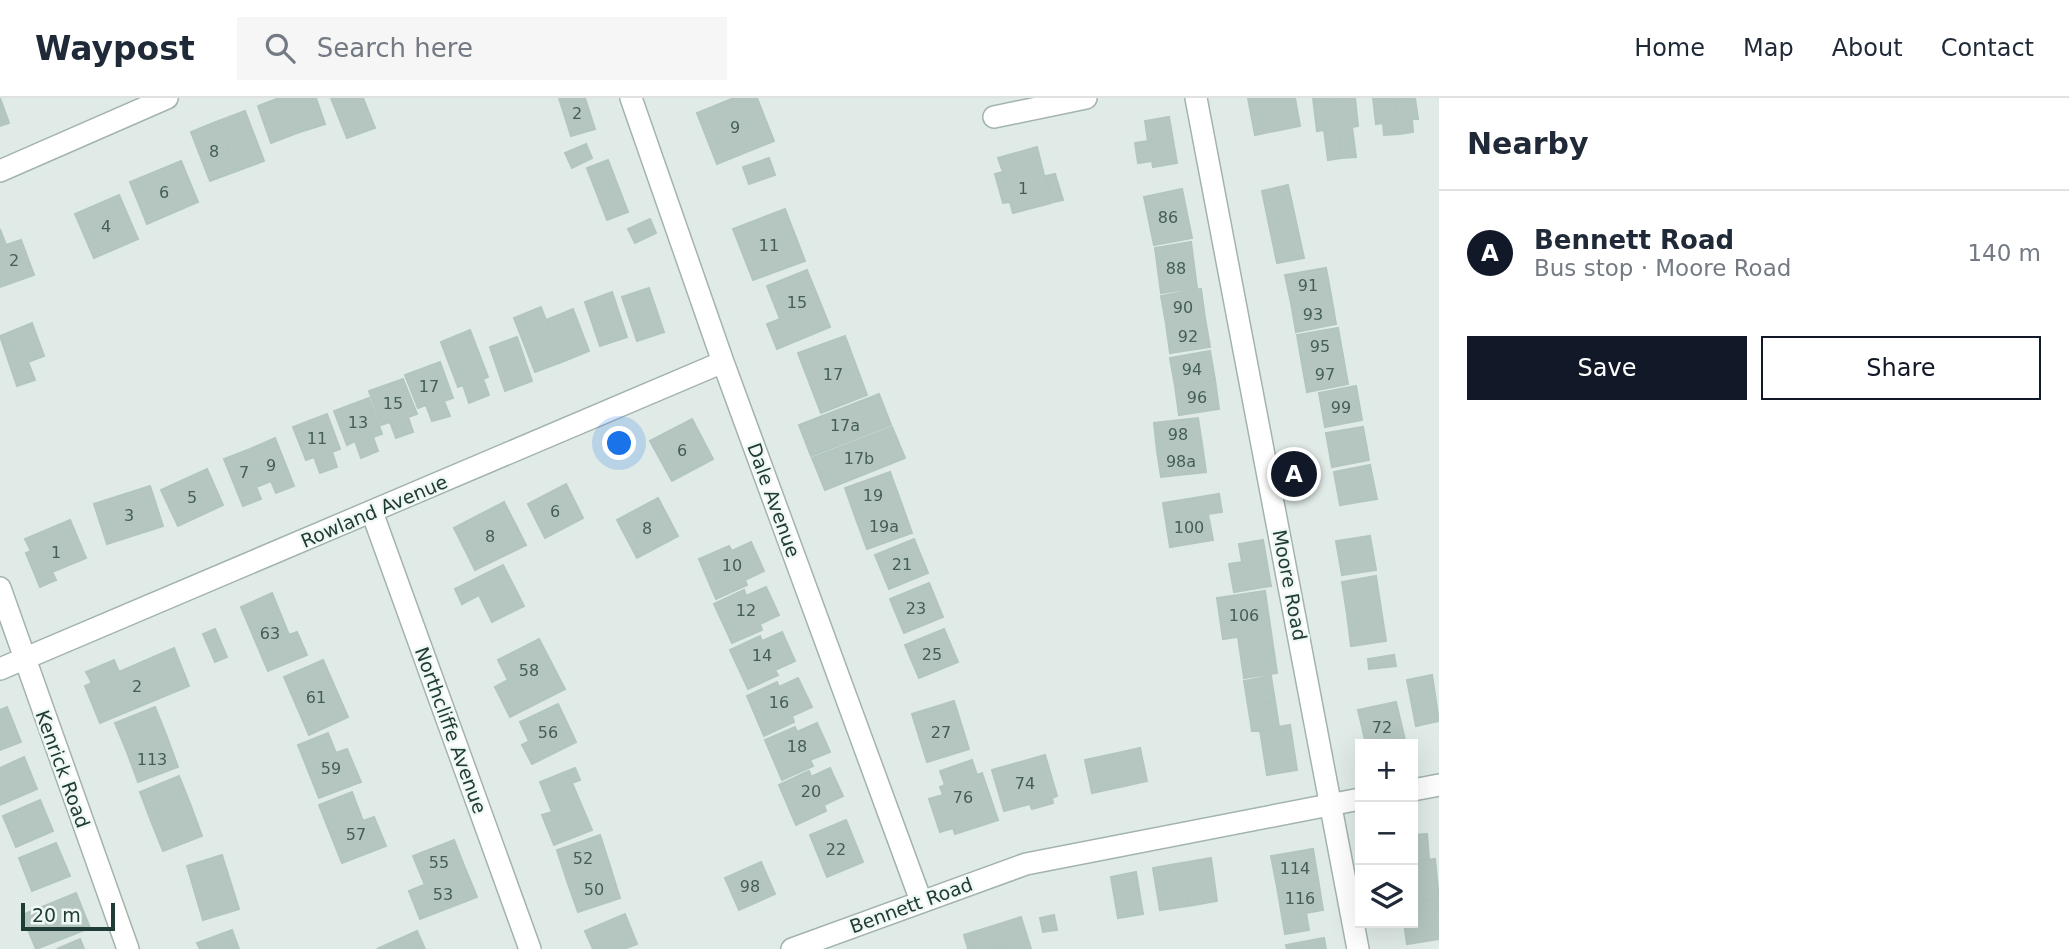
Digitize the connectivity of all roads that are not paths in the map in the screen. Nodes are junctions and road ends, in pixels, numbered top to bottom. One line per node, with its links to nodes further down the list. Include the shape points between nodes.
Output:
1 (167, 98): 6 (street)
2 (631, 98): 7 (street, Dale Avenue)
3 (1086, 98): 5 (street)
4 (1196, 98): 15 (street, Moore Road)
5 (995, 117)
6 (0, 171)
7 (723, 362): 8 (street, Rowland Avenue); 16 (street, Dale Avenue)
8 (372, 512): 10 (street, Rowland Avenue); 18 (street, Northcliffe Avenue)
9 (0, 588): 10 (street, Kenrick Road)
10 (24, 660): 11 (street, Rowland Avenue); 17 (street, Kenrick Road)
11 (0, 669)
12 (1439, 785): 13 (street)
13 (1418, 789)
14 (1355, 800): 15 (street, Bennett Road)
15 (1332, 804): 16 (street, Bennett Road, via 1026,863); 20 (street, Moore Road)
16 (921, 901): 19 (street, Bennett Road)
17 (128, 949)
18 (530, 949)
19 (792, 949)
20 (1358, 949)

